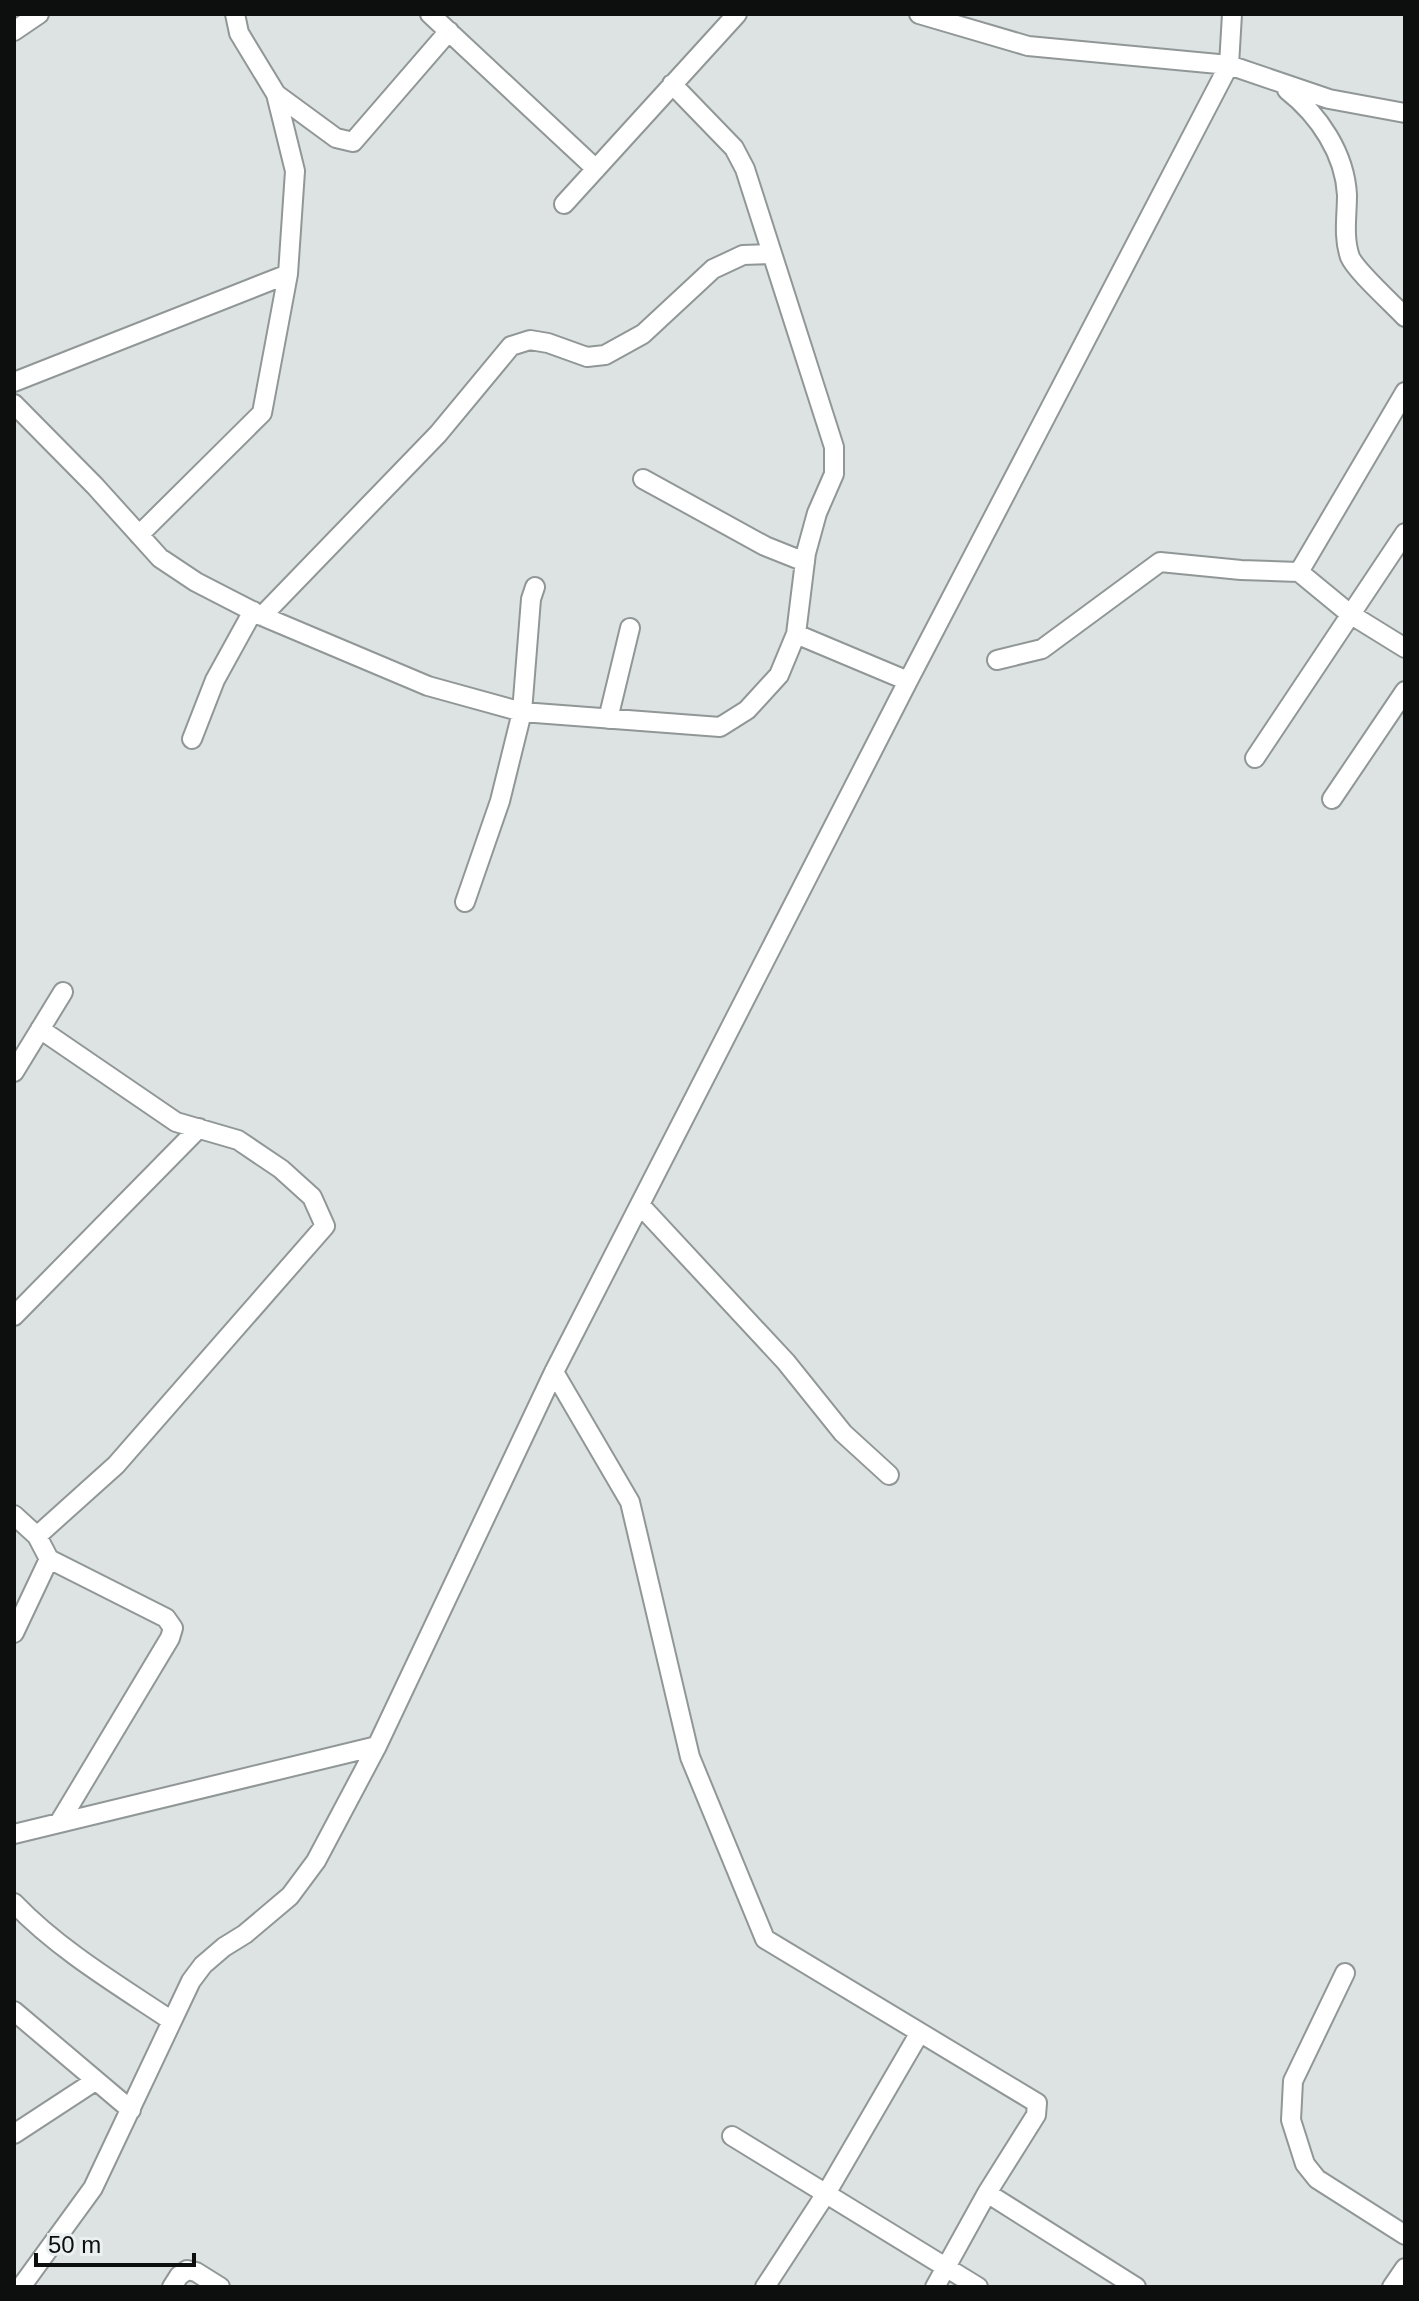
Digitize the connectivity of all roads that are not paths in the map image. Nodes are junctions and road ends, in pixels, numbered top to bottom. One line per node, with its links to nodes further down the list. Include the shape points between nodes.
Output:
1 (39, 14): 7 (street)
2 (235, 14): 12 (street, via 239,33)
3 (430, 14): 8 (street)
4 (737, 14): 11 (street)
5 (919, 14): 9 (street, via 1028,46)
6 (1232, 14): 9 (street)
7 (14, 31)
8 (449, 31): 12 (street, via 353,142 336,138); 14 (street)
9 (1229, 65): 10 (street); 34 (street)
10 (1274, 79): 13 (street, via 1329,99); 18 (street, via 1305,104 1340,157 1351,260)
11 (672, 84): 14 (street); 16 (street, via 734,148)
12 (276, 94): 17 (street, via 295,171)
13 (1405, 113)
14 (596, 169): 15 (street)
15 (564, 204)
16 (772, 254): 25 (street, via 834,447 834,474); 28 (street, via 743,255 713,269 643,334 605,355 587,357 530,340 511,346 438,434)
17 (288, 274): 19 (street); 24 (street, via 262,413)
18 (1405, 317)
19 (14, 382)
20 (1405, 392): 26 (street)
21 (14, 404): 24 (street)
22 (643, 479): 25 (street)
23 (1405, 533): 29 (street)
24 (139, 535): 28 (street, via 160,558 196,582)
25 (805, 562): 31 (street)
26 (1299, 572): 29 (street); 33 (street, via 1160,562 1042,649)
27 (535, 587): 36 (street)
28 (258, 614): 36 (street, via 428,686); 38 (street, via 215,680)
29 (1350, 614): 32 (street); 39 (street)
30 (630, 628): 37 (street)
31 (796, 634): 34 (street); 37 (street, via 779,675 747,710 720,727)
32 (1405, 648)
33 (997, 660)
34 (908, 681): 46 (street)
35 (1405, 691): 40 (street)
36 (522, 712): 37 (street); 41 (street, via 500,801)
37 (608, 719)
38 (192, 739)
39 (1255, 758)
40 (1332, 799)
41 (465, 902)
42 (63, 992): 43 (street)
43 (40, 1029): 44 (street); 45 (street, via 176,1122)
44 (14, 1072)
45 (199, 1128): 47 (street); 51 (street, via 238,1140 281,1169 312,1197 325,1226 116,1465)
46 (640, 1205): 48 (street); 49 (street, via 786,1362 843,1433)
47 (14, 1316)
48 (554, 1372): 54 (street); 61 (street, via 630,1502 690,1757 765,1939)
49 (889, 1475)
50 (14, 1515): 51 (street)
51 (37, 1536): 52 (street)
52 (49, 1559): 53 (street); 55 (street, via 166,1618 173,1628)
53 (14, 1633)
54 (377, 1746): 55 (street); 60 (street, via 316,1861 290,1896 203,1965)
55 (59, 1823): 56 (street)
56 (14, 1834)
57 (14, 1903): 60 (street, via 96,1971)
58 (1345, 1973): 68 (street, via 1293,2081 1291,2120 1305,2164 1317,2179)
59 (14, 2011): 62 (street)
60 (172, 2021): 63 (street)
61 (919, 2034): 66 (street); 67 (street, via 1037,2103 1036,2115)
62 (95, 2081): 63 (street); 64 (street)
63 (131, 2110): 71 (street, via 93,2188)
64 (14, 2134)
65 (732, 2136): 66 (street)
66 (827, 2192): 69 (street); 74 (street)
67 (987, 2193): 69 (street); 77 (street)
68 (1405, 2235)
69 (946, 2268): 75 (street); 76 (street)
70 (1405, 2268): 78 (street)
71 (21, 2287)
72 (172, 2287): 73 (street, via 187,2270)
73 (220, 2287)
74 (765, 2287)
75 (935, 2287)
76 (978, 2287)
77 (1136, 2287)
78 (1392, 2287)

